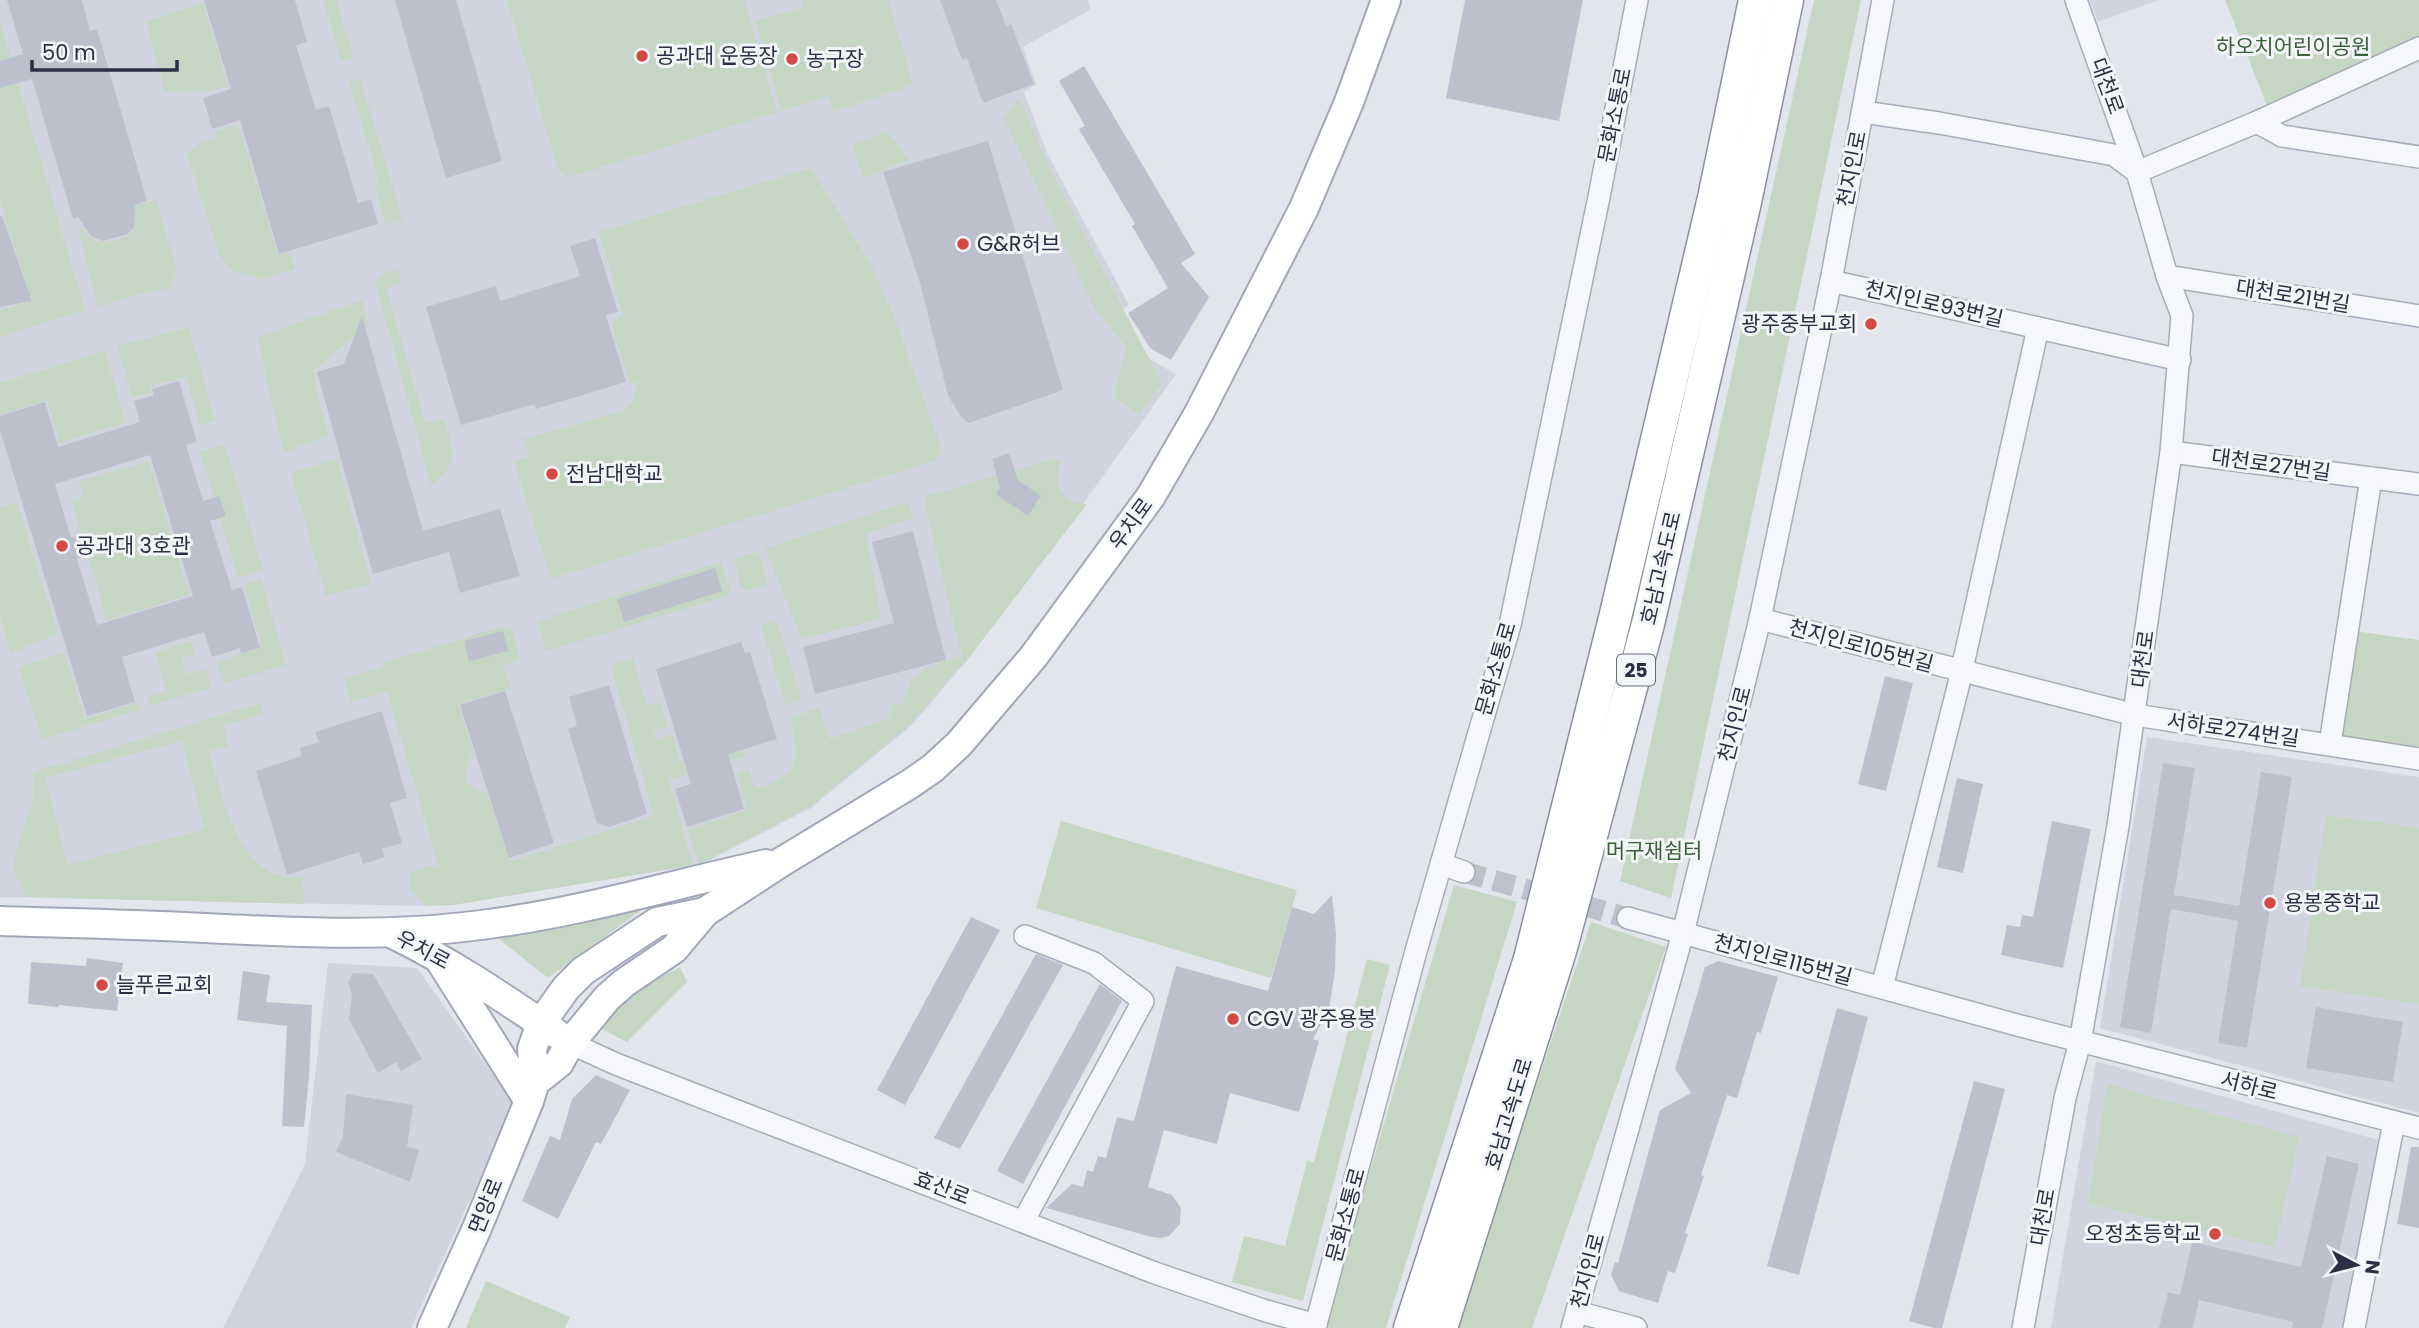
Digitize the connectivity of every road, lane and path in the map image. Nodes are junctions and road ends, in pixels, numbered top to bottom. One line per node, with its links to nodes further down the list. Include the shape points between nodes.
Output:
1 (1386, 0): 25 (main road, 우치로, via 1304,208 1151,496 1034,656 959,744 911,784)
2 (1637, 0): 26 (street, 문화소통로, via 1510,625)
3 (1755, 0): 46 (highway, 호남고속도로 / 25, via 1708,225 1530,959)
4 (1787, 0): 47 (highway, 호남고속도로 / 25, via 1648,624 1560,951)
5 (1883, 0): 8 (street, 천지인로)
6 (2076, 0): 11 (street, 대천로)
7 (2419, 48): 9 (street)
8 (1863, 111): 11 (street, 천지인로, via 2114,155); 13 (street, 천지인로)
9 (2257, 122): 10 (street, via 2282,136); 11 (street)
10 (2419, 157)
11 (2137, 172): 12 (street, 대천로)
12 (2167, 276): 14 (street, 대천로21번길); 16 (street, 대천로, via 2182,316)
13 (1830, 281): 15 (street, 천지인로93번길); 20 (street, 천지인로)
14 (2419, 316)
15 (2038, 328): 16 (street, 천지인로93번길); 21 (street, 천지인로105번길)
16 (2180, 360): 17 (street, 대천로)
17 (2171, 452): 18 (street, 대천로27번길); 22 (street, 대천로)
18 (2371, 478): 19 (street, 대천로27번길); 23 (street, 서하로274번길)
19 (2419, 484)
20 (1760, 619): 21 (street, 천지인로105번길); 32 (street, 천지인로)
21 (1961, 672): 22 (street, 천지인로105번길); 35 (street, 천지인로105번길)
22 (2135, 715): 23 (street, 서하로274번길); 37 (street, 대천로)
23 (2330, 744): 24 (street, 서하로274번길)
24 (2419, 759)
25 (783, 861): 28 (main road, 우치로); 31 (main road, via 627,899 481,925)
26 (1441, 863): 27 (street); 44 (street, 문화소통로)
27 (1464, 872)
28 (705, 912): 36 (main road, 우치로, via 657,922 626,941 583,971); 38 (main road, 우치로, via 674,949 607,998)
29 (1628, 918): 32 (street, 천지인로115번길)
30 (0, 921): 31 (main road, 우치로, via 331,934)
31 (389, 932): 34 (main road, 우치로)
32 (1683, 933): 35 (street, 천지인로115번길); 43 (street, 천지인로)
33 (1025, 936): 42 (street, via 1094,963 1143,1001)
34 (437, 956): 36 (main road, 우치로); 39 (main road)
35 (1882, 987): 37 (street, 천지인로115번길)
36 (541, 1023): 38 (main road); 39 (main road, 면앙로, via 532,1049)
37 (2080, 1042): 40 (street, 서하로); 49 (street, 대천로, via 2065,1098)
38 (570, 1043): 39 (main road, 면앙로); 42 (street, 효산로)
39 (532, 1091): 45 (main road, 면앙로)
40 (2394, 1122): 41 (street, 서하로); 50 (street)
41 (2419, 1129)
42 (1024, 1220): 44 (street, 효산로, via 1155,1273)
43 (1575, 1320): 48 (street)
44 (1316, 1327)
45 (432, 1328)
46 (1410, 1328)
47 (1441, 1328)
48 (1636, 1328)
49 (2023, 1328)
50 (2354, 1328)

